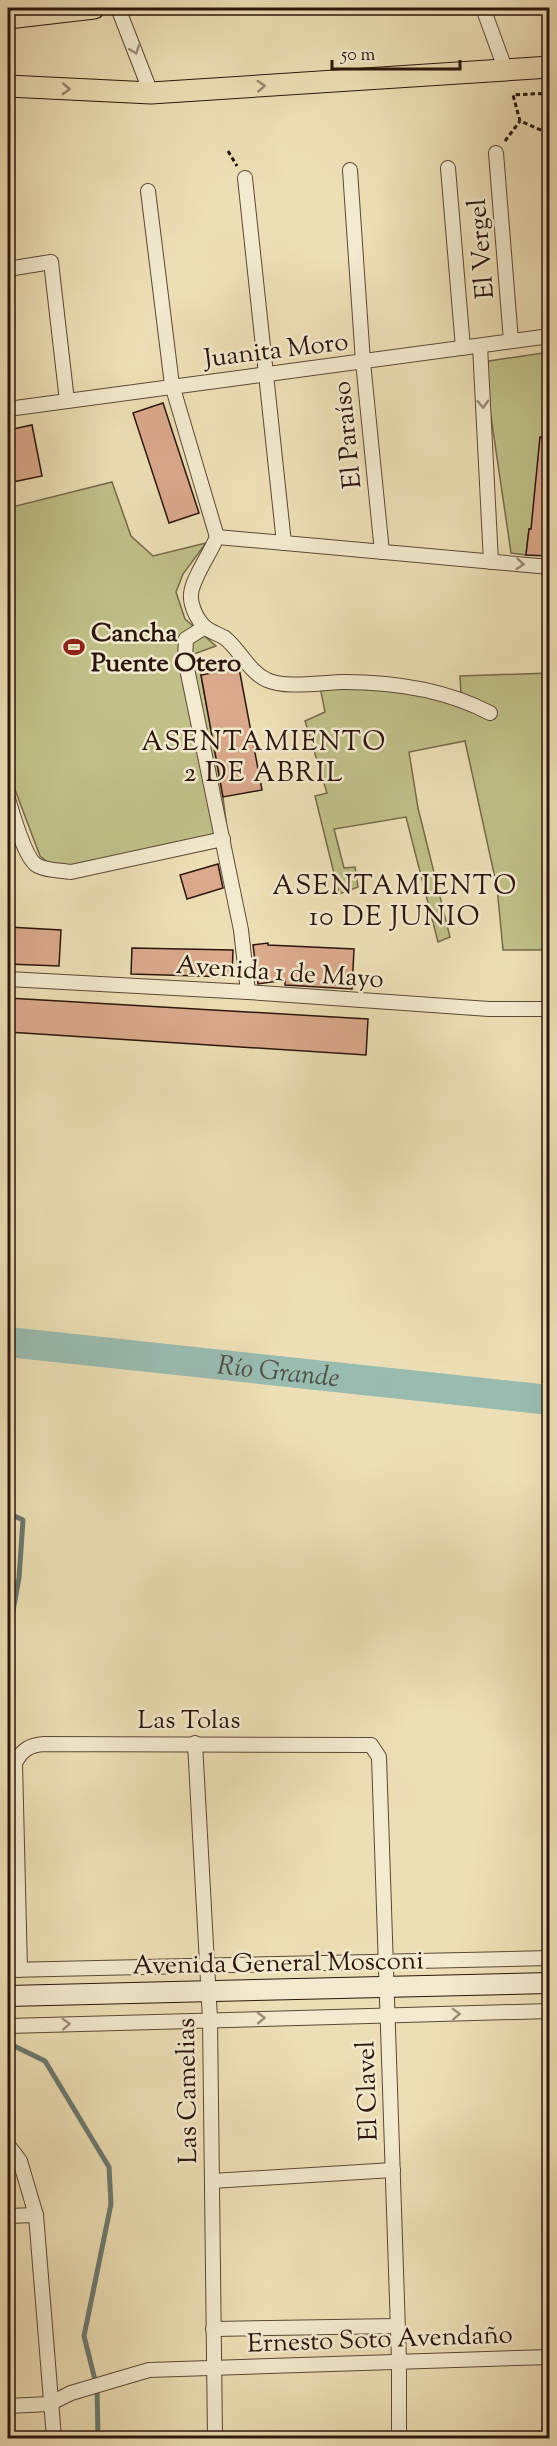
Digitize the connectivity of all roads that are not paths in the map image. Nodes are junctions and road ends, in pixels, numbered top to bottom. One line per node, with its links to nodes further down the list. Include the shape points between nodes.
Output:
1 (94, 8): 4 (main road)
2 (118, 8): 8 (street, one-way to 8)
3 (483, 8): 6 (street)
4 (8, 18)
5 (549, 67): 6 (main road)
6 (506, 71): 8 (main road, one-way to 6)
7 (8, 86): 8 (main road, one-way to 8)
8 (151, 93)
9 (496, 153): 16 (street, El Vergel)
10 (448, 168): 18 (street)
11 (350, 170): 19 (street, El Paraíso)
12 (245, 178): 20 (street)
13 (148, 191): 21 (street)
14 (8, 269): 22 (street, via 51,262)
15 (549, 336): 16 (street, Juanita Moro)
16 (511, 342): 17 (street, Juanita Moro)
17 (480, 346): 18 (street, Juanita Moro); 27 (street, one-way to 27)
18 (463, 348): 19 (street, Juanita Moro)
19 (363, 362): 20 (street, Juanita Moro); 26 (street, El Paraíso)
20 (266, 374): 21 (street, Juanita Moro); 25 (street)
21 (172, 385): 22 (street, Juanita Moro); 24 (street)
22 (67, 401): 23 (street, Juanita Moro)
23 (8, 409)
24 (217, 537): 25 (street); 29 (street, via 193,582 190,598)
25 (284, 543): 26 (street)
26 (382, 552): 27 (street)
27 (491, 562): 28 (street, one-way to 28)
28 (549, 567)
29 (205, 627): 30 (street, via 225,639 267,680 400,685 466,700); 32 (street, via 186,639 184,659)
30 (490, 713)
31 (8, 799): 32 (street, via 27,853 36,865 46,869 71,872)
32 (223, 839): 34 (street, via 242,930)
33 (8, 979): 34 (street, Avenida 1 de Mayo)
34 (248, 992): 35 (street, Avenida 1 de Mayo, via 489,1009)
35 (549, 1009)
36 (195, 1743): 37 (street, Las Tolas); 40 (street, Las Camelias); 41 (street, Las Tolas, via 32,1745 22,1751 15,1763)
37 (371, 1745): 39 (street, El Clavel, via 379,1757)
38 (549, 1958): 39 (street)
39 (386, 1962): 40 (street); 43 (street, El Clavel)
40 (207, 1966): 41 (street); 44 (street, Las Camelias)
41 (14, 1970)
42 (549, 1983): 43 (main road, Avenida General Mosconi)
43 (386, 1987): 44 (main road, Avenida General Mosconi); 47 (street, El Clavel)
44 (208, 1990): 45 (main road, Avenida General Mosconi); 48 (street, Las Camelias)
45 (8, 1996)
46 (549, 2012): 47 (street, one-way to 46)
47 (388, 2016): 48 (street, one-way to 47); 51 (street, El Clavel)
48 (210, 2019): 49 (street, one-way to 48); 52 (street, Las Camelias)
49 (8, 2026)
50 (8, 2145): 53 (street, via 20,2161)
51 (393, 2170): 52 (street); 55 (street, El Clavel)
52 (212, 2181): 56 (street, Las Camelias)
53 (36, 2215): 54 (street); 60 (street)
54 (8, 2216)
55 (398, 2326): 56 (street); 58 (street, El Clavel)
56 (213, 2329): 59 (street, Las Camelias)
57 (549, 2357): 58 (street, Ernesto Soto Avendaño)
58 (399, 2361): 59 (street, Ernesto Soto Avendaño); 64 (street, El Clavel)
59 (213, 2367): 60 (street, Ernesto Soto Avendaño, via 149,2370 70,2393); 63 (street, Las Camelias)
60 (50, 2404): 61 (street); 62 (street)
61 (8, 2406)
62 (54, 2439)
63 (215, 2439)
64 (399, 2439)

